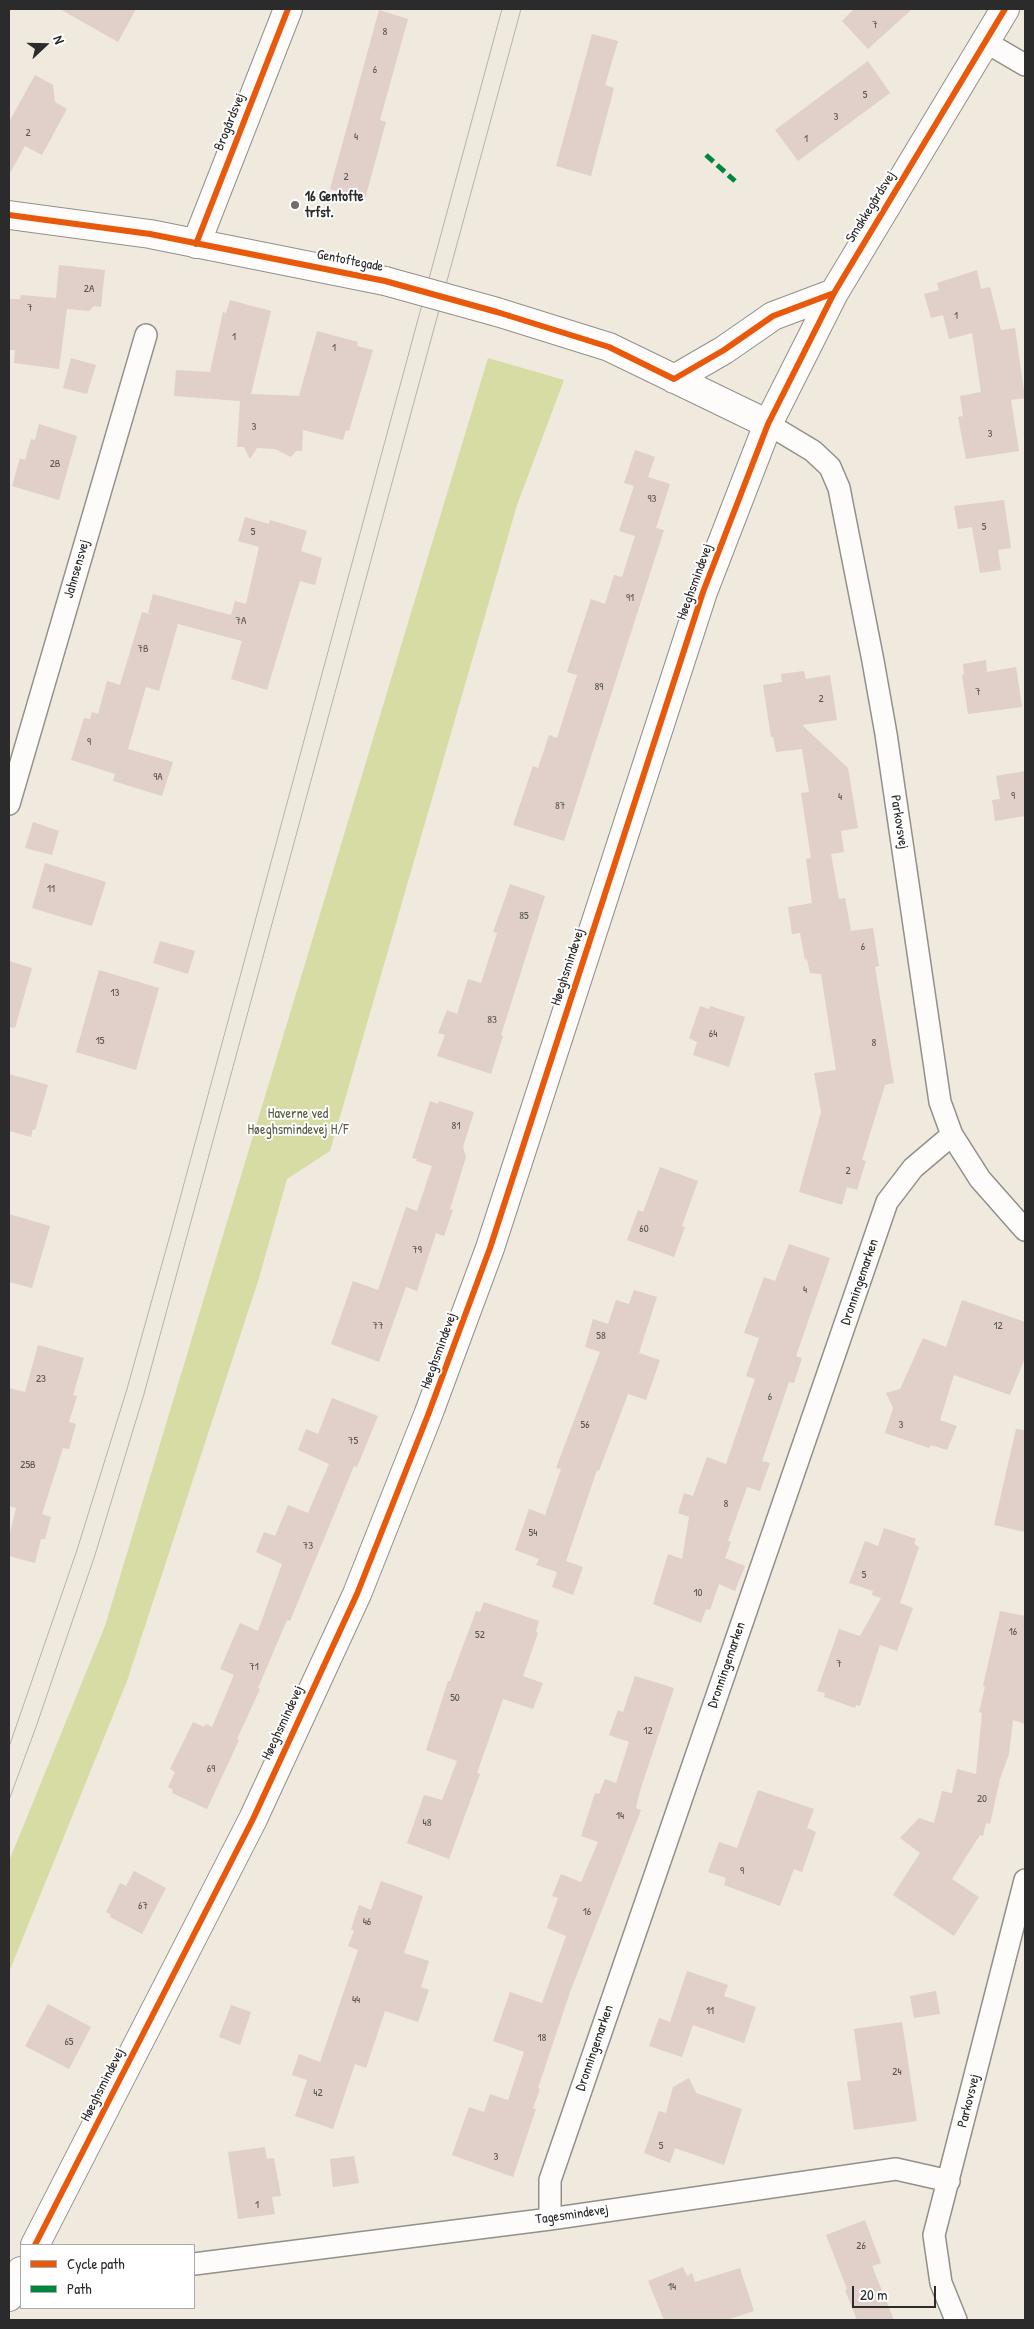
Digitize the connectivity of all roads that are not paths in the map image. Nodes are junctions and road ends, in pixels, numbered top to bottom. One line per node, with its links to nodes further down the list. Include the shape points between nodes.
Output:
1 (288, 9): 6 (street, Brogårdsvej)
2 (1005, 9): 3 (street, Smakkegårdsvej)
3 (984, 41): 4 (street); 7 (street, Smakkegårdsvej)
4 (1025, 66)
5 (9, 214): 6 (street, Gentoftegade, via 150,234)
6 (196, 244): 9 (street, Gentoftegade, bridge, via 385,281 497,312 609,347)
7 (834, 293): 9 (street, via 773,316); 10 (street, Smakkegårdsvej)
8 (146, 335): 11 (street, Jahnsensvej)
9 (674, 379): 10 (street, Gentoftegade)
10 (768, 424): 12 (street, Parkovsvej, via 813,451 830,468 839,488 874,661 940,1102); 17 (street, Høeghsmindevej, via 703,592 490,1248 370,1560 253,1819)
11 (9, 804)
12 (952, 1135): 13 (street, Parkovsvej, via 980,1179); 16 (street, Dronningemarken, via 913,1168 887,1202 550,2180)
13 (1025, 1230)
14 (1025, 1880): 15 (street, Parkovsvej)
15 (949, 2181): 16 (street, Tagesmindevej, via 896,2169); 21 (street, Parkovsvej, via 934,2235 941,2284)
16 (550, 2218): 18 (street, Tagesmindevej)
17 (35, 2244)
18 (195, 2264)
19 (20, 2273): 20 (street)
20 (9, 2297)
21 (956, 2320)

